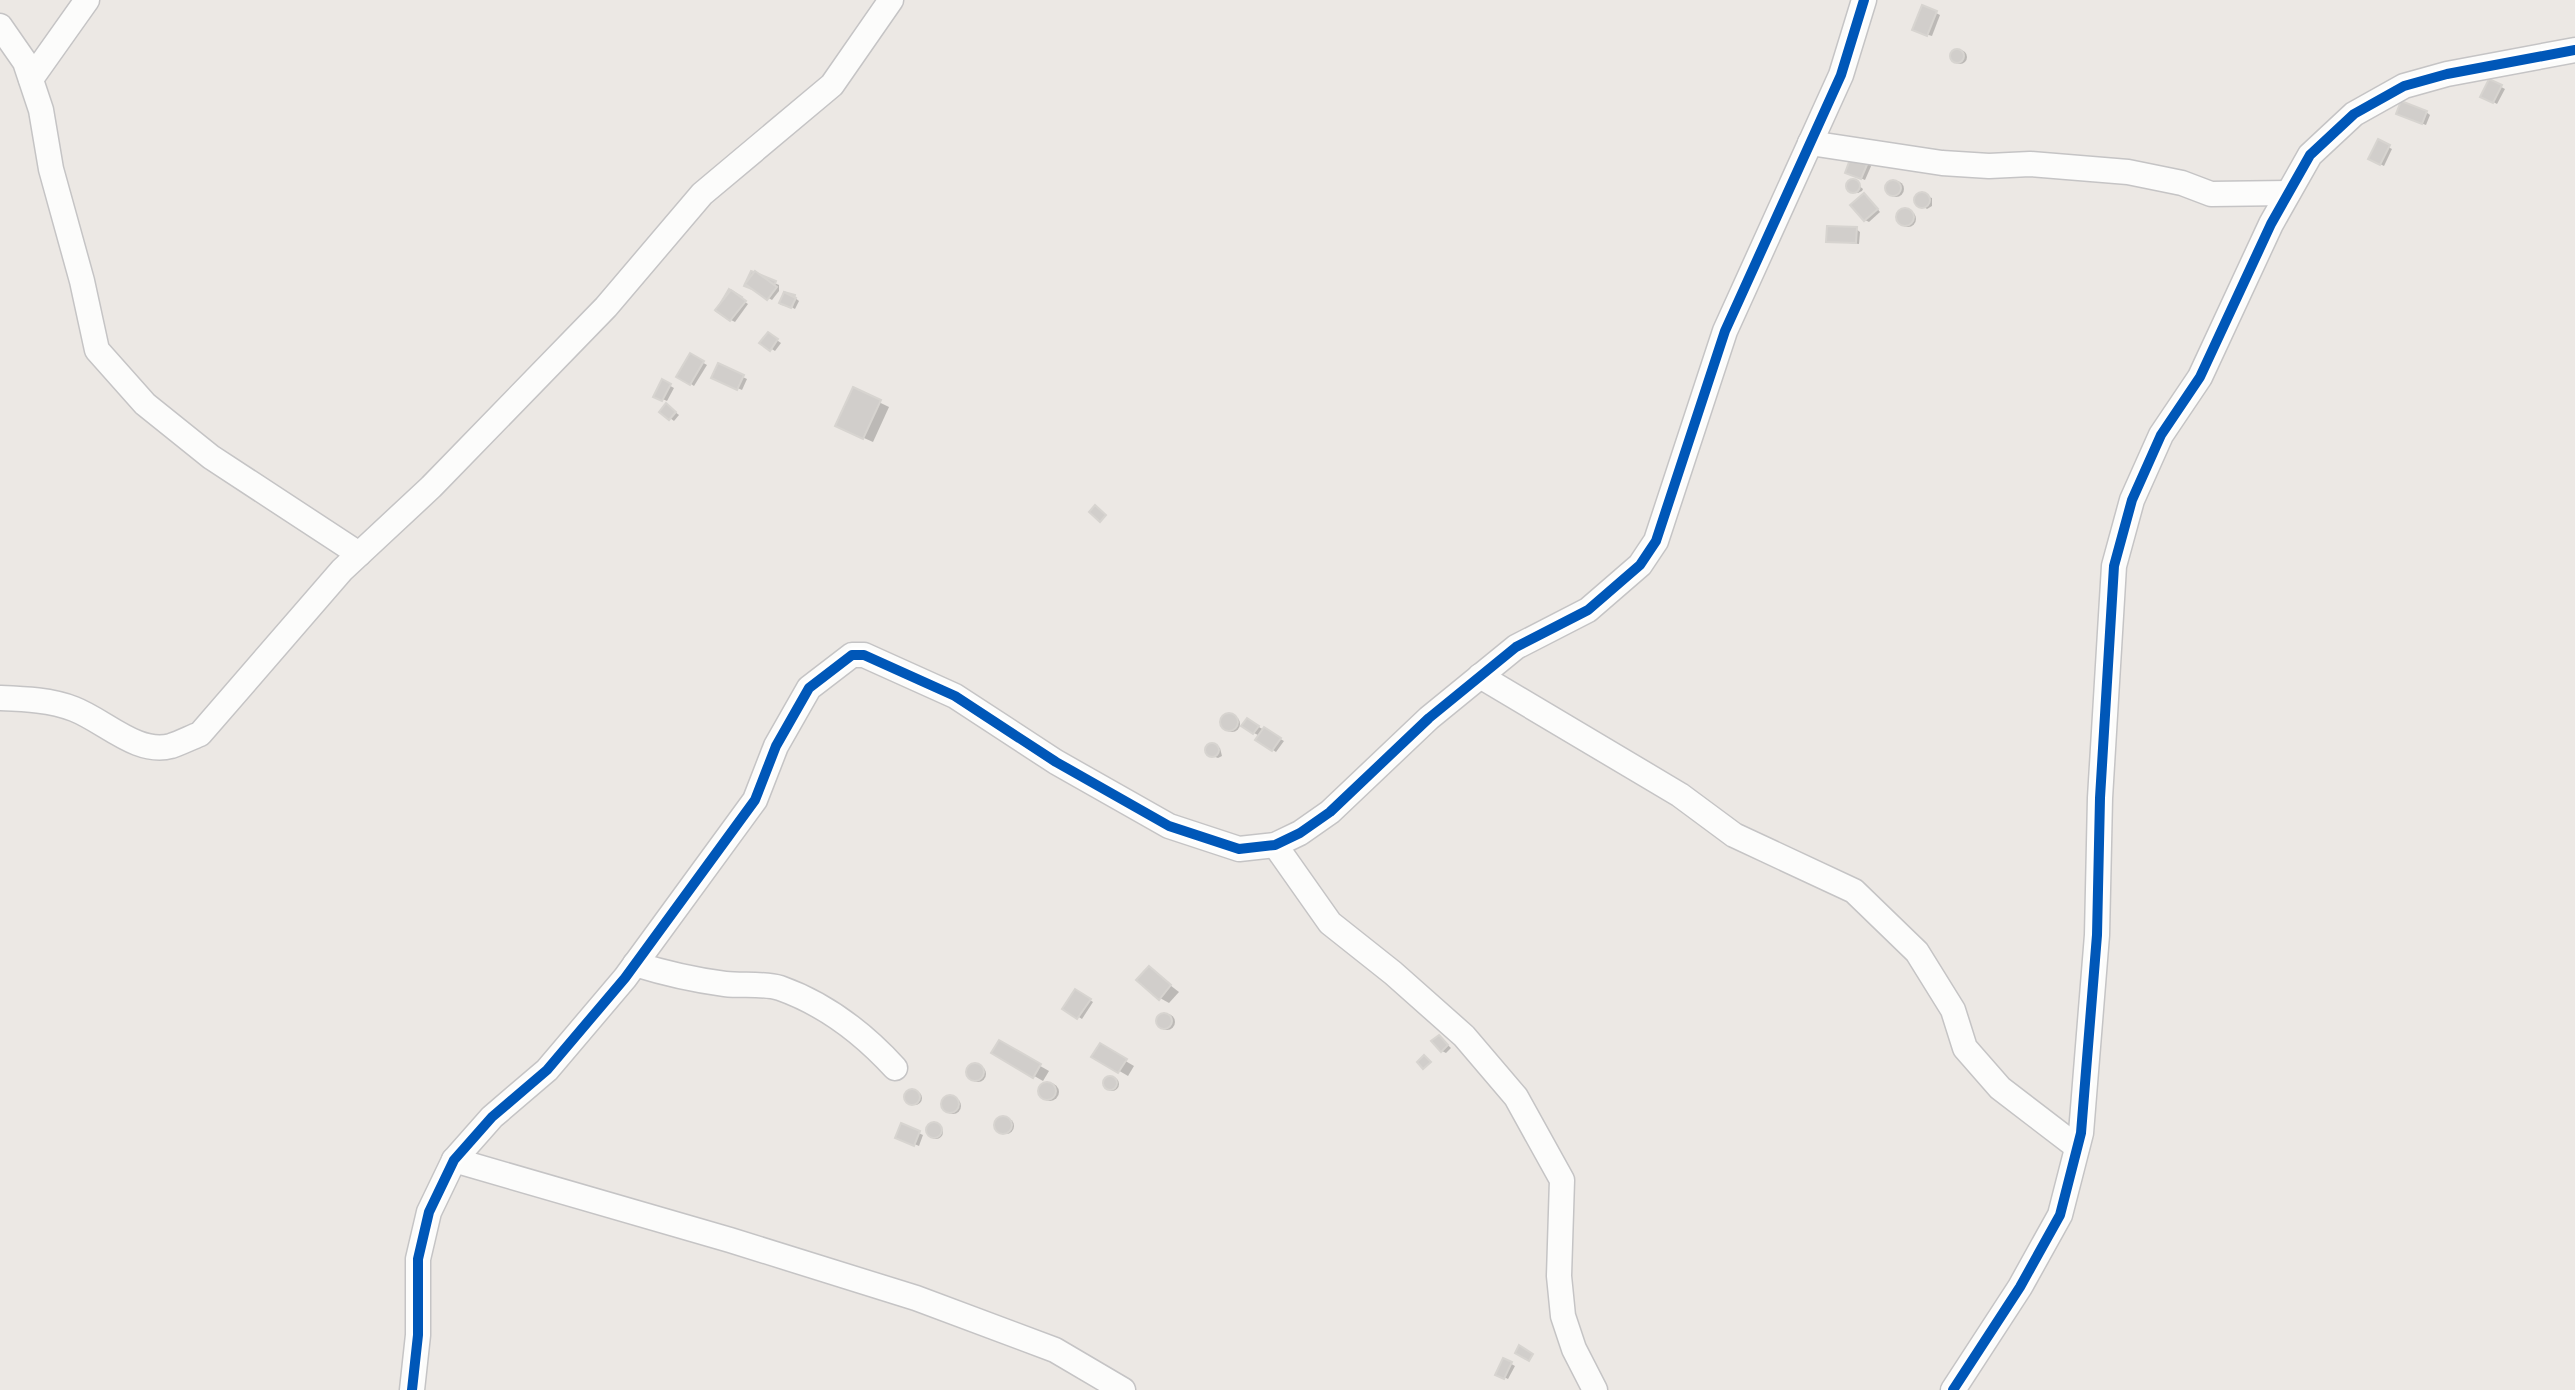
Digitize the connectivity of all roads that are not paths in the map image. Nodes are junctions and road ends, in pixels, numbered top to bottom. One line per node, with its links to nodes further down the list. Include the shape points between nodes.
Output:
1 (87, 0): 6 (street)
2 (891, 0): 9 (street, via 832,85 702,194 606,307)
3 (1864, 0): 7 (street, via 1841,75)
4 (0, 26): 6 (street)
5 (2575, 50): 8 (street, via 2404,86 2354,114 2310,155)
6 (31, 79): 9 (street, via 97,350 145,404 211,457)
7 (1810, 143): 8 (street, via 1942,163 2128,172 2211,194); 10 (street, via 1725,331 1656,541 1640,565 1588,610 1516,647)
8 (2288, 193): 15 (street, via 2200,377 2161,435 2132,500 2114,566 2097,935)
9 (359, 554): 11 (street, via 200,734 148,748 70,707)
10 (1480, 676): 12 (street, via 1330,812); 15 (street, via 1680,795 1734,835 1854,891 1917,952 1953,1010 1965,1048 2000,1088)
11 (0, 698)
12 (1275, 845): 13 (street, via 1239,849 1169,826 955,696 864,655 852,655 809,688 776,746 755,800); 19 (street, via 1330,923 1464,1036 1516,1097 1562,1180 1563,1316)
13 (635, 964): 14 (street, via 726,984 778,987 825,1009 870,1040); 16 (street, via 547,1070 492,1117)
14 (895, 1068)
15 (2077, 1147): 20 (street, via 2060,1215)
16 (454, 1160): 17 (street, via 429,1212 418,1259); 18 (street, via 916,1298 1055,1350)
17 (412, 1390)
18 (1123, 1390)
19 (1595, 1390)
20 (1953, 1390)

